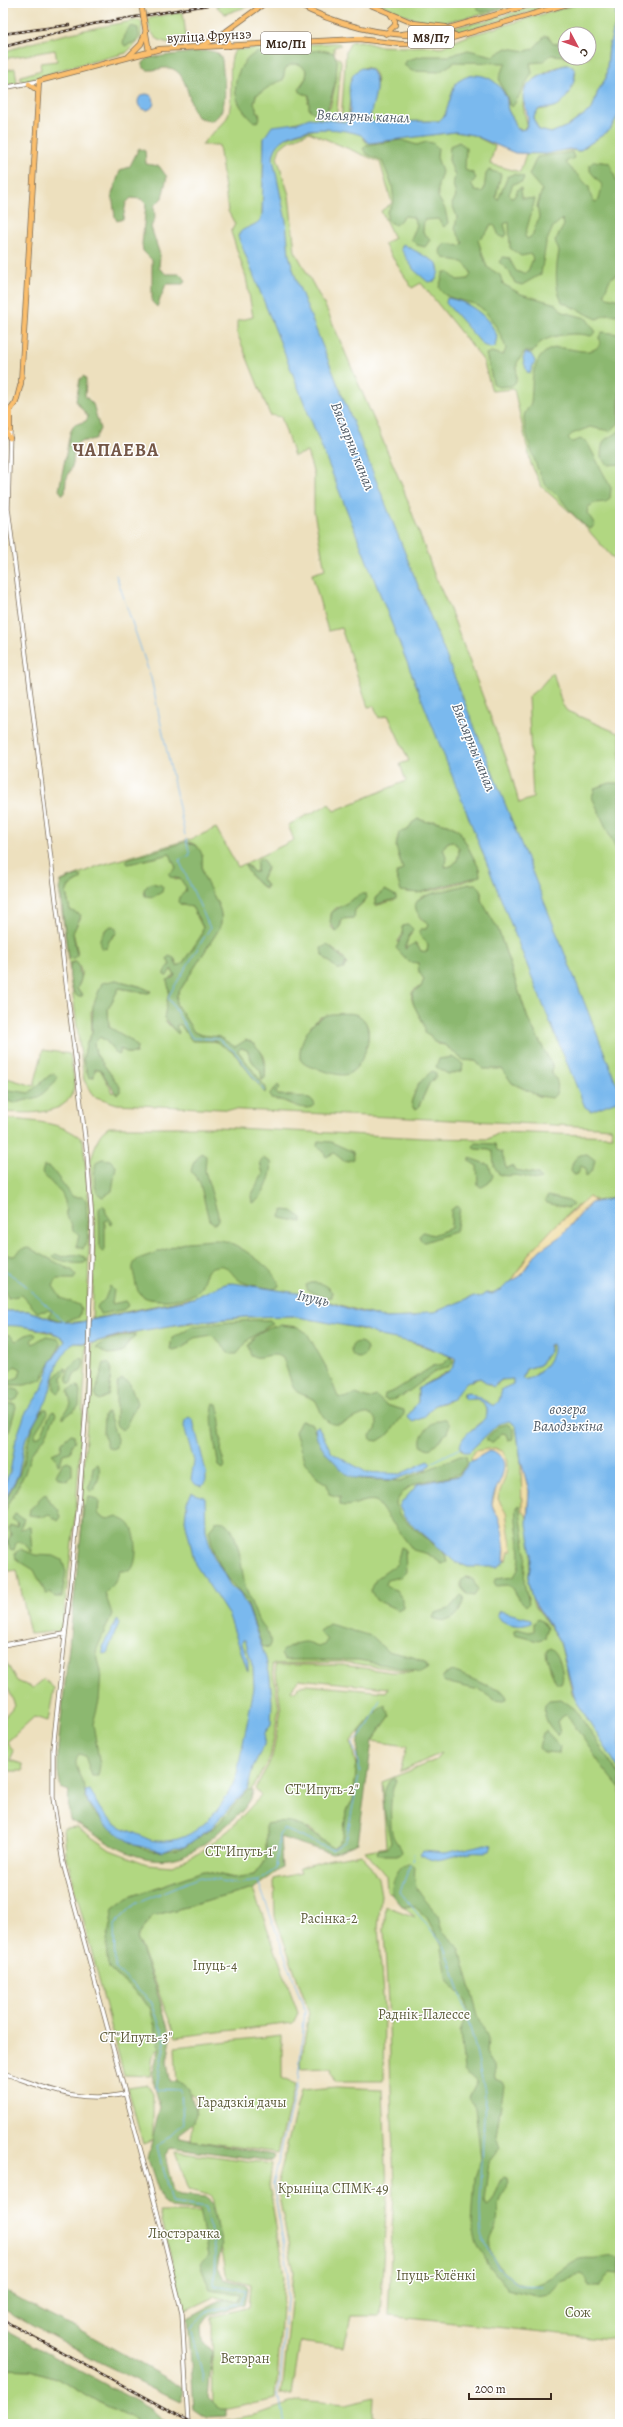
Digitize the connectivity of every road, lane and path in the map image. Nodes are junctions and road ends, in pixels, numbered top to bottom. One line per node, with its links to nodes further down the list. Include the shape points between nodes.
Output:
1 (141, 3): 9 (main road, bridge)
2 (265, 3): 10 (main road, М10/П1)
3 (295, 3): 11 (main road, М8/П7, via 339,22)
4 (366, 3): 7 (main road)
5 (536, 3): 8 (main road, М8/П7)
6 (570, 3): 13 (main road, вуліца Фрунзэ / М8/П7)
7 (391, 15): 8 (main road, via 413,23); 11 (main road, via 395,25)
8 (449, 28): 12 (main road, М8/П7)
9 (146, 31): 16 (main road); 17 (main road, via 141,44)
10 (225, 32): 14 (main road); 15 (main road, М10/П1)
11 (386, 34): 12 (main road, М8/П7)
12 (400, 35): 13 (main road, М8/П7)
13 (461, 35): 14 (main road, вуліца Фрунзэ / М10/П1, via 444,41 412,45 344,40)
14 (229, 46): 15 (main road, вуліца Фрунзэ / М10/П1)
15 (198, 48): 16 (main road, вуліца Фрунзэ / М10/П1)
16 (149, 52): 17 (main road, вуліца Фрунзэ / М10/П1)
17 (128, 57): 18 (main road, вуліца Фрунзэ / М10/П1)
18 (39, 81): 19 (street); 21 (main road)
19 (29, 84): 20 (street); 21 (main road)
20 (3, 88)
21 (38, 91): 22 (main road, via 21,383)
22 (10, 412): 23 (main road); 25 (main road)
23 (4, 419): 25 (street)
24 (3, 429): 26 (main road)
25 (10, 430): 26 (street)
26 (10, 438): 27 (street, via 8,508 88,1154 92,1222 88,1369 79,1504)
27 (64, 1634): 28 (street); 30 (street, via 52,1764 54,1819 74,1908)
28 (3, 1645)
29 (3, 2073): 30 (street, via 74,2097 113,2097)
30 (125, 2094): 31 (street, via 182,2313)
31 (188, 2424)

